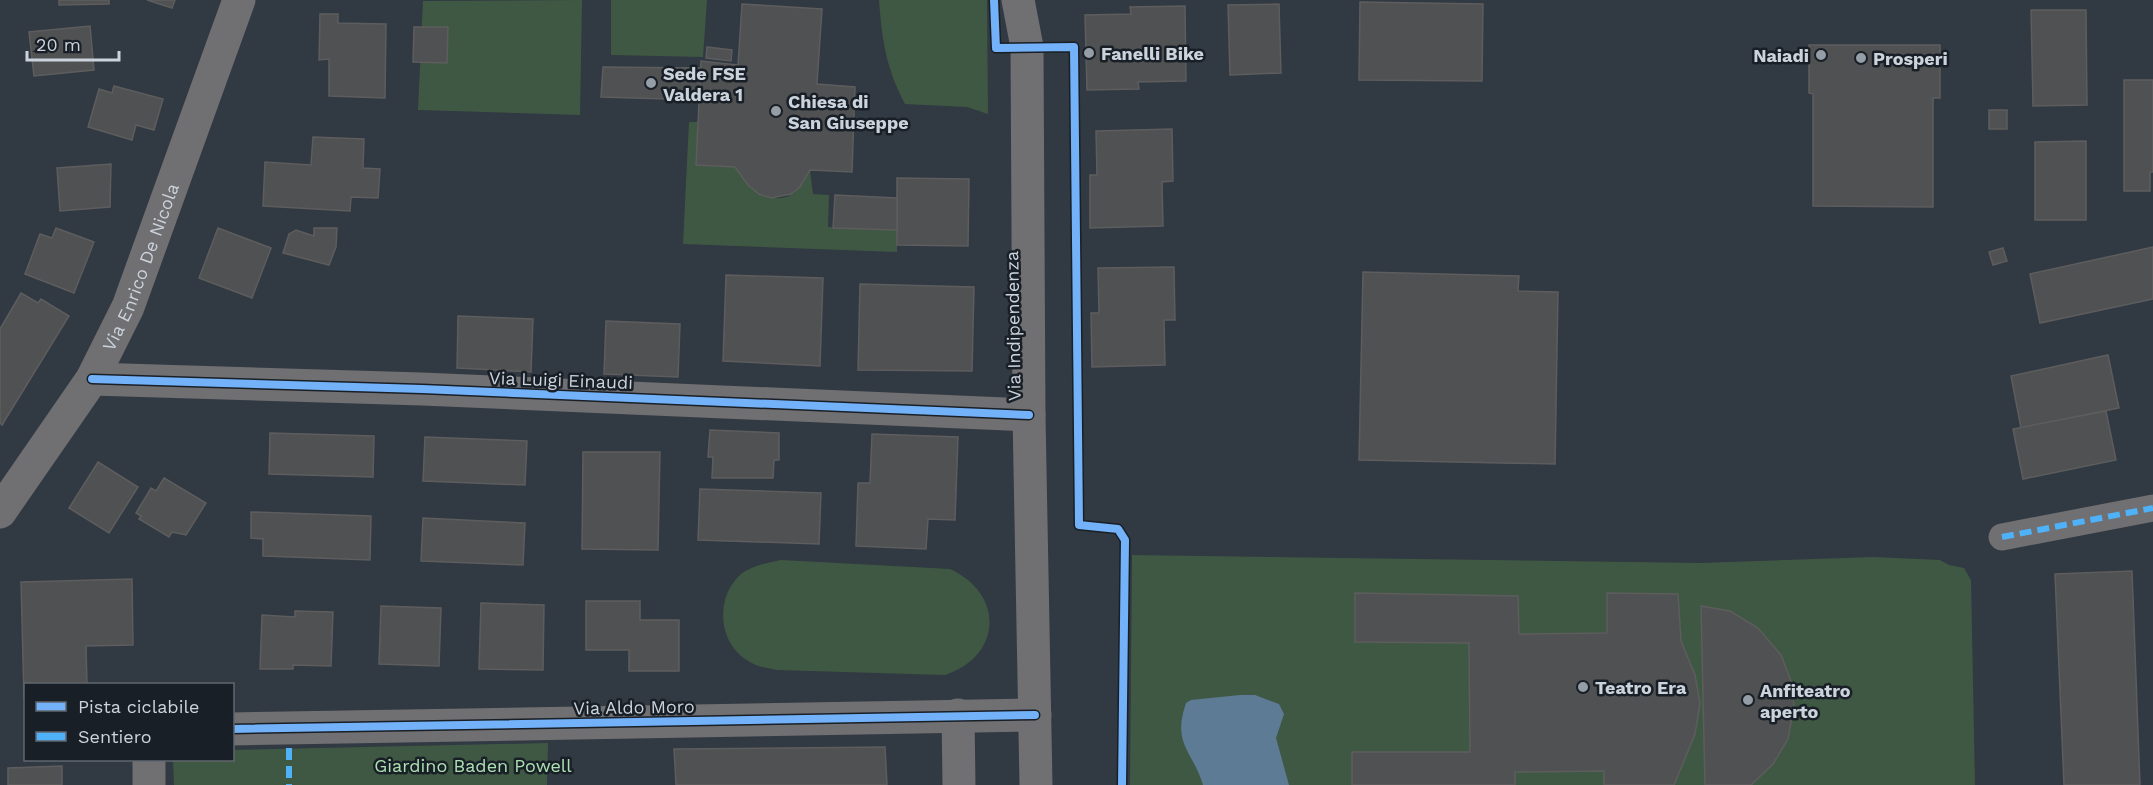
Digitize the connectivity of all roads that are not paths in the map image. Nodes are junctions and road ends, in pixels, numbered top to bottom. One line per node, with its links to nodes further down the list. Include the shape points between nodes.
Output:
1 (239, 0): 5 (street, Via Enrico De Nicola, via 149,254)
2 (1018, 0): 4 (street, Via Indipendenza)
3 (1041, 0): 4 (street, Via Indipendenza)
4 (1027, 44): 6 (street, Via Indipendenza)
5 (92, 379): 6 (street, Via Luigi Einaudi); 8 (street, Via Enrico De Nicola)
6 (1029, 415): 11 (street, Via Indipendenza)
7 (2153, 508): 9 (street)
8 (0, 512)
9 (2002, 537)
10 (958, 715): 11 (street, Via Aldo Moro); 12 (street, Via Aldo Moro); 15 (street)
11 (1035, 715): 16 (street, Via Indipendenza)
12 (234, 729)
13 (149, 761): 14 (street)
14 (149, 785)
15 (959, 785)
16 (1036, 785)

